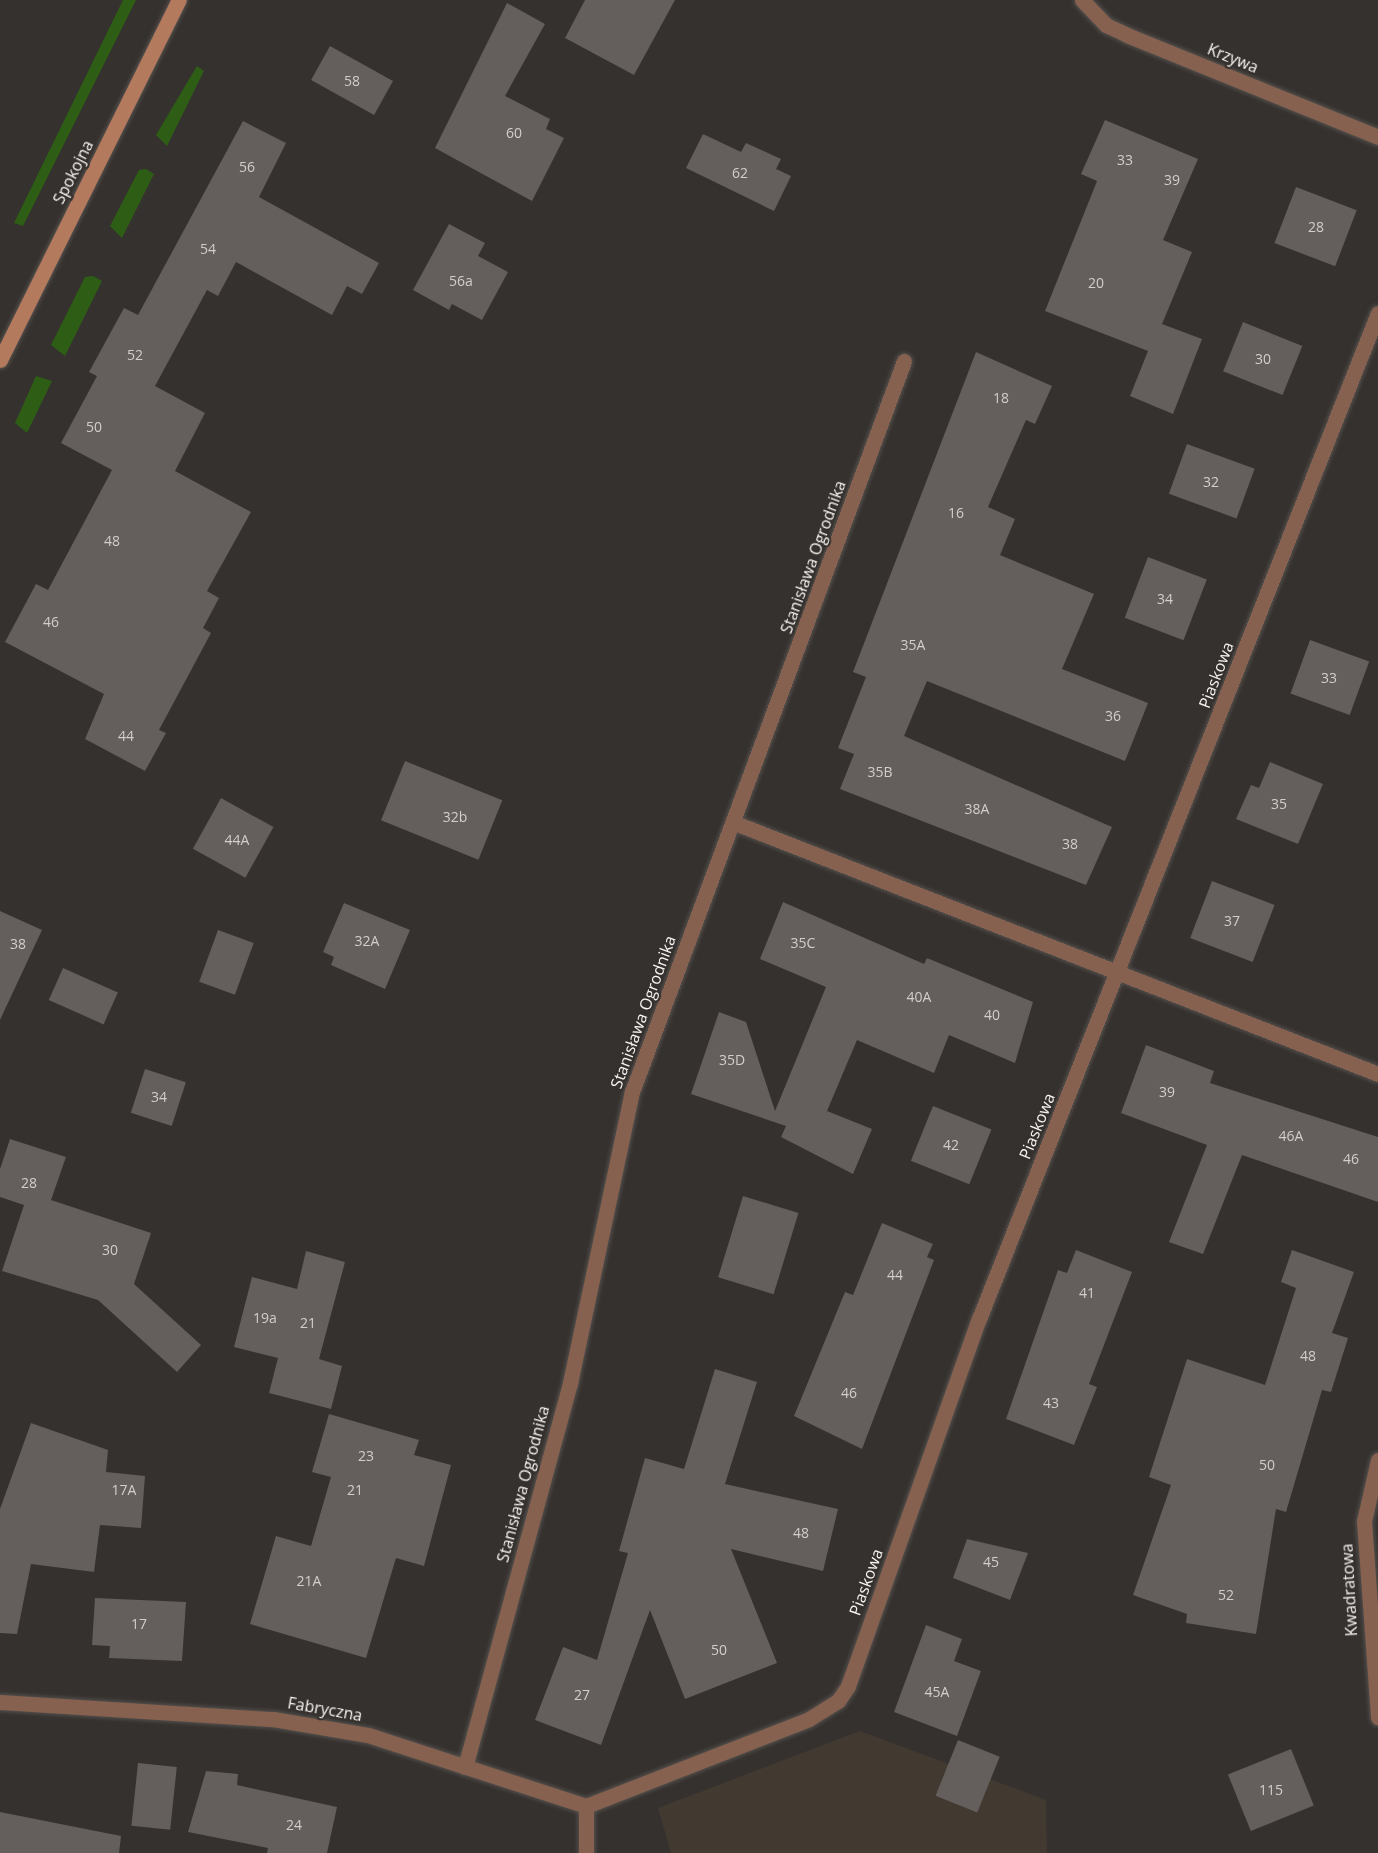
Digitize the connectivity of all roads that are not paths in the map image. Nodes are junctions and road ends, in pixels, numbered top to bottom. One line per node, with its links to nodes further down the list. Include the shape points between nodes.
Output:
1 (179, 0): 5 (street, Spokojna)
2 (1082, 0): 3 (street, Krzywa, via 1106,25 1127,35)
3 (1378, 137)
4 (1378, 313): 8 (street, Piaskowa)
5 (0, 360)
6 (904, 361): 7 (street, Stanisława Ogrodnika)
7 (735, 823): 8 (street); 13 (street, Stanisława Ogrodnika, via 632,1092 570,1383)
8 (1118, 975): 9 (street); 14 (street, Piaskowa, via 979,1319 843,1694 809,1719)
9 (1378, 1074)
10 (1378, 1460): 12 (street, Kwadratowa, via 1364,1521)
11 (0, 1702): 13 (street, Fabryczna, via 305,1722 368,1735)
12 (1378, 1718)
13 (465, 1767): 14 (street, Fabryczna)
14 (586, 1806): 15 (street)
15 (586, 1853)

